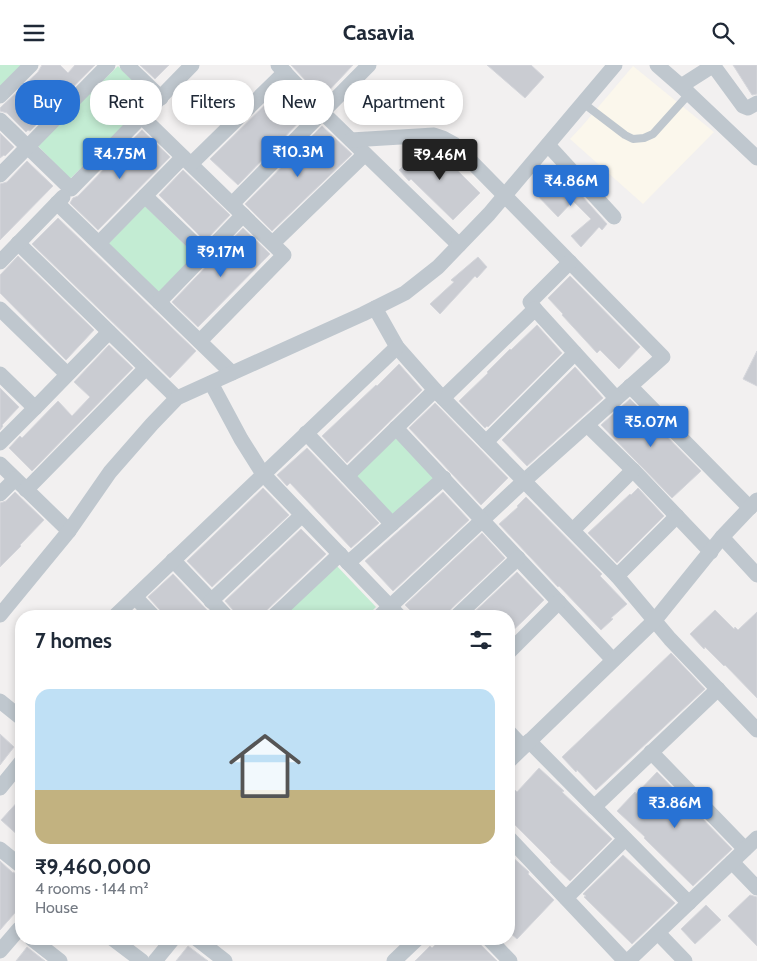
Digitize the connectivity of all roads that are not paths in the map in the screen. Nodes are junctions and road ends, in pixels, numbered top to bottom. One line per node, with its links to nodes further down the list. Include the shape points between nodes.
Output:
1 (31, 65): 13 (street)
2 (108, 65): 25 (street)
3 (127, 65): 10 (street)
4 (192, 65): 14 (street)
5 (614, 65): 16 (street)
6 (657, 65): 12 (street)
7 (713, 65): 12 (street); 17 (street, via 742,106 748,108)
8 (363, 67): 15 (street)
9 (282, 69): 11 (street); 28 (street)
10 (143, 80)
11 (292, 80)
12 (685, 90): 16 (lane, via 653,134 644,139 624,135); 27 (street)
13 (0, 96)
14 (162, 96)
15 (334, 99)
16 (583, 103): 24 (street)
17 (757, 103)
18 (0, 120): 25 (street)
19 (334, 124): 23 (street)
20 (134, 125): 30 (street)
21 (150, 125): 28 (street)
22 (311, 125): 34 (street)
23 (351, 140): 26 (street); 31 (street, via 434,135 443,138 454,144)
24 (548, 145): 31 (street); 35 (street)
25 (28, 147): 29 (street); 30 (street)
26 (365, 154): 38 (street); 39 (street)
27 (757, 157)
28 (187, 160): 32 (street); 34 (street)
29 (0, 175)
30 (71, 189): 33 (street)
31 (505, 195): 39 (street); 41 (street)
32 (145, 196): 37 (street); 40 (street)
33 (57, 203): 36 (street); 37 (street)
34 (238, 210): 38 (street); 40 (street)
35 (614, 217)
36 (18, 243): 42 (street); 47 (street)
37 (98, 243): 43 (street)
38 (273, 243): 48 (street, via 284,255)
39 (459, 245): 44 (street, via 405,293)
40 (205, 254): 43 (street)
41 (570, 261): 46 (street, via 530,301); 56 (street, via 662,357)
42 (0, 262)
43 (159, 302): 48 (street)
44 (375, 308): 49 (street); 52 (street)
45 (0, 309): 54 (street)
46 (536, 309): 50 (street); 57 (street)
47 (109, 332): 51 (street); 54 (street)
48 (200, 341): 52 (street)
49 (397, 347): 57 (street); 63 (street)
50 (576, 353): 59 (street); 64 (street)
51 (146, 368): 58 (street); 73 (street)
52 (232, 373): 55 (street)
53 (0, 374): 60 (street)
54 (67, 375): 60 (street)
55 (211, 383): 58 (street); 68 (street)
56 (630, 386): 59 (street); 75 (street)
57 (439, 394): 62 (street); 64 (street)
58 (177, 398): 80 (street, via 110,472)
59 (616, 399): 61 (street)
60 (35, 408): 65 (street)
61 (587, 425): 67 (street); 72 (street)
62 (396, 428): 69 (street); 70 (street)
63 (306, 433): 68 (street); 69 (street)
64 (486, 441): 72 (street)
65 (0, 443)
66 (0, 465): 71 (street)
67 (633, 471): 77 (street); 81 (street)
68 (263, 474): 76 (street); 86 (street)
69 (347, 476): 79 (street)
70 (444, 478): 78 (street); 79 (street)
71 (15, 479): 73 (street); 74 (street)
72 (524, 481): 78 (street); 81 (street)
73 (26, 490): 80 (street)
74 (0, 494)
75 (753, 504): 82 (street)
76 (302, 515): 85 (street); 90 (street)
77 (677, 516): 83 (street); 88 (street)
78 (483, 520): 84 (street); 97 (street)
79 (392, 524): 85 (street)
80 (69, 531): 99 (street)
81 (572, 531): 88 (street)
82 (722, 537): 83 (street); 87 (street)
83 (711, 552): 100 (street)
84 (518, 557): 91 (street); 98 (street)
85 (344, 559): 95 (street); 96 (street)
86 (173, 561): 89 (street); 90 (street)
87 (757, 575)
88 (617, 576): 100 (street)
89 (135, 597): 92 (street); 93 (street)
90 (211, 601): 94 (street)
91 (559, 602): 101 (street); 102 (street)
92 (121, 610)
93 (147, 610)
94 (220, 610)
95 (281, 610)
96 (387, 610)
97 (393, 610)
98 (464, 610)
99 (0, 615)
100 (655, 620): 102 (street); 103 (street)
101 (515, 646)
102 (613, 660): 108 (street)
103 (718, 689): 106 (street); 109 (street)
104 (0, 701): 105 (street)
105 (15, 710)
106 (757, 730)
107 (515, 736): 108 (street)
108 (526, 744): 110 (street); 113 (street)
109 (651, 752): 113 (street); 118 (street)
110 (515, 755)
111 (15, 769): 112 (street)
112 (0, 788)
113 (594, 807): 115 (street)
114 (757, 838): 118 (street)
115 (625, 839): 122 (street); 123 (street)
116 (515, 844): 122 (street)
117 (0, 849): 119 (street)
118 (745, 849): 120 (street)
119 (15, 861)
120 (732, 862): 121 (street); 123 (street)
121 (757, 888)
122 (566, 898): 139 (street)
123 (688, 903): 124 (street)
124 (658, 933): 139 (street); 140 (street)
125 (15, 935): 132 (street)
126 (40, 945): 133 (street)
127 (121, 945): 134 (street)
128 (168, 945): 135 (street)
129 (205, 945): 136 (street)
130 (411, 945): 137 (street)
131 (494, 945): 138 (street)
132 (0, 951)
133 (60, 961)
134 (142, 961)
135 (155, 961)
136 (225, 961)
137 (394, 961)
138 (509, 961)
139 (627, 961)
140 (685, 961)

